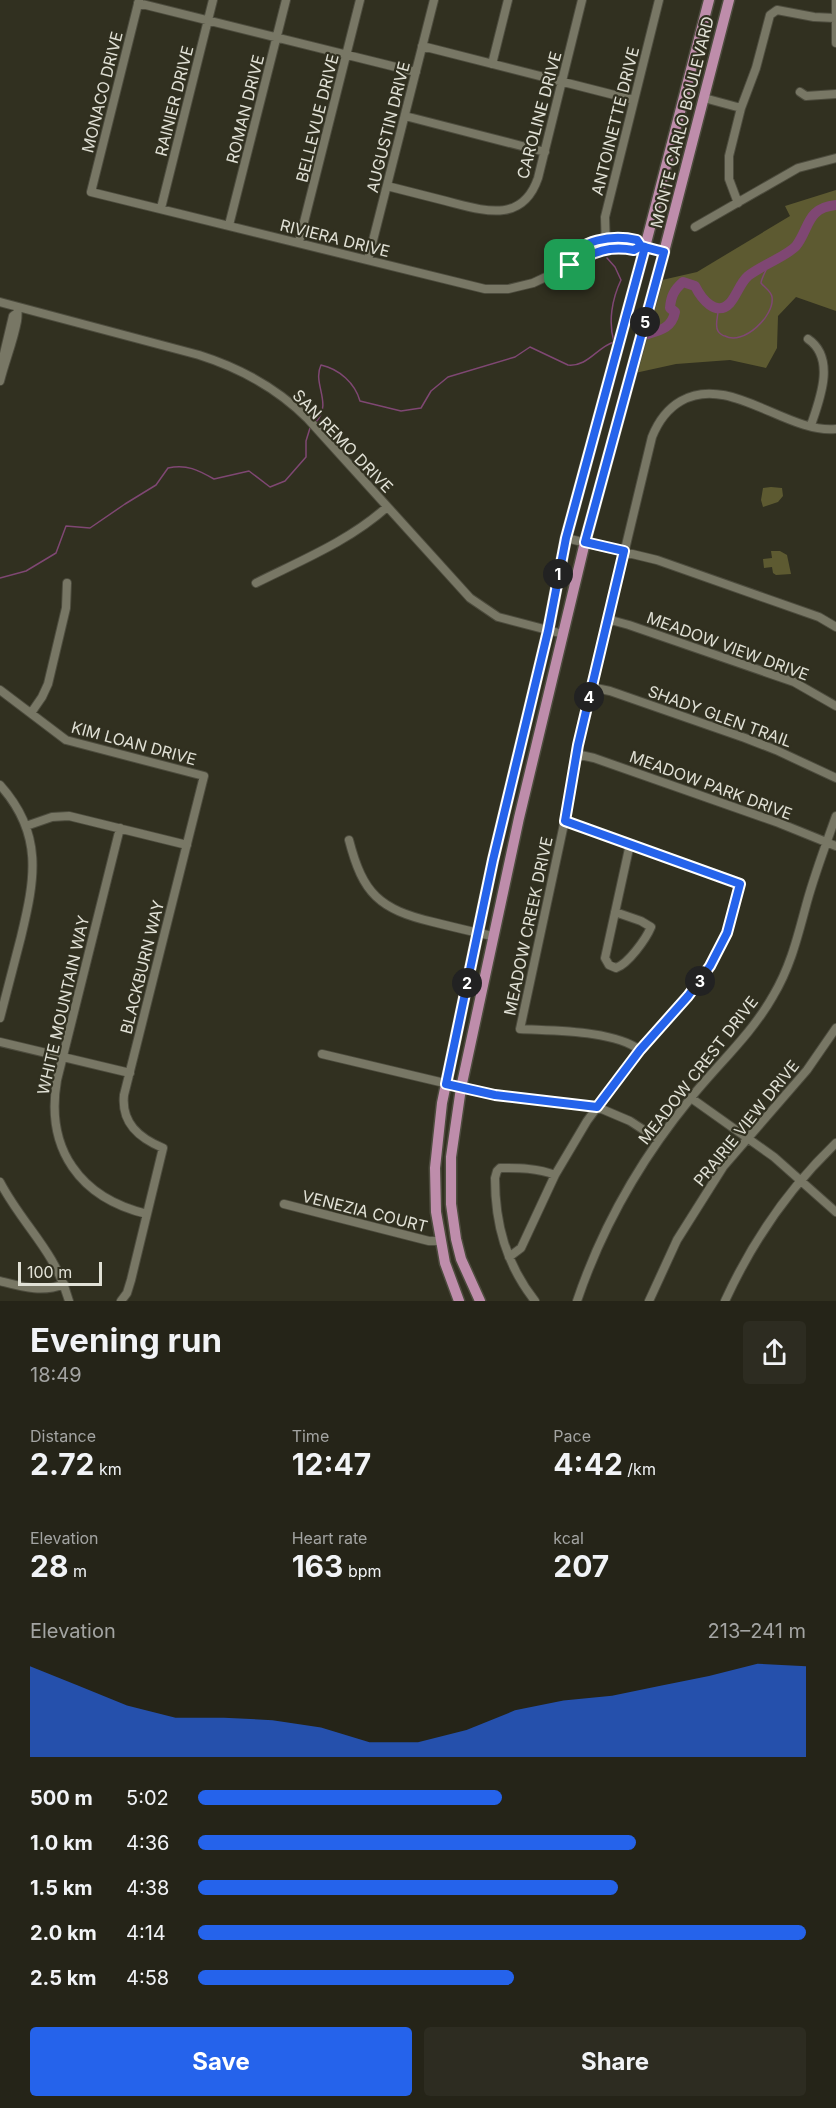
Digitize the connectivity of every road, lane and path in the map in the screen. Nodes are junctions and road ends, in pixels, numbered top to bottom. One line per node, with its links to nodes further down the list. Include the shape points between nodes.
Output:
1 (213, 0): 13 (street, RAINIER DRIVE)
2 (286, 0): 14 (street, ROMAN DRIVE)
3 (360, 0): 17 (street, BELLEVUE DRIVE)
4 (434, 0): 16 (street, AUGUSTIN DRIVE)
5 (507, 0): 18 (street)
6 (582, 0): 20 (street, CAROLINE DRIVE)
7 (659, 0): 24 (street, ANTOINETTE DRIVE)
8 (709, 0): 37 (main road, MONTE CARLO BOULEVARD)
9 (729, 0): 23 (main road, MONTE CARLO BOULEVARD)
10 (836, 0): 12 (street)
11 (139, 1): 13 (street); 30 (street, MONACO DRIVE)
12 (835, 18): 15 (street); 25 (street, via 774,11)
13 (208, 20): 14 (street); 32 (street, RAINIER DRIVE)
14 (277, 37): 17 (street); 33 (street, ROMAN DRIVE)
15 (836, 43)
16 (422, 46): 18 (street); 19 (street, AUGUSTIN DRIVE)
17 (346, 54): 19 (street); 36 (street, BELLEVUE DRIVE)
18 (492, 64): 20 (street)
19 (416, 72): 26 (street, AUGUSTIN DRIVE)
20 (562, 81): 24 (street); 27 (street, CAROLINE DRIVE)
21 (801, 92): 22 (street, via 806,96)
22 (836, 94)
23 (704, 98): 25 (street); 39 (main road, MONTE CARLO BOULEVARD)
24 (634, 100): 35 (street, ANTOINETTE DRIVE, via 605,217)
25 (741, 108): 31 (street, via 728,168)
26 (405, 116): 27 (street); 29 (street, AUGUSTIN DRIVE)
27 (544, 152): 29 (street, CAROLINE DRIVE, via 531,193 506,210 485,210)
28 (836, 158): 31 (street, via 798,168)
29 (387, 186): 40 (street, AUGUSTIN DRIVE)
30 (91, 192): 32 (street, RIVIERA DRIVE)
31 (738, 203): 34 (street)
32 (160, 208): 33 (street, RIVIERA DRIVE)
33 (229, 225): 36 (street, RIVIERA DRIVE)
34 (695, 227)
35 (605, 239): 37 (street, RIVIERA DRIVE, via 633,239); 38 (street, ANTOINETTE DRIVE); 41 (street, RIVIERA DRIVE, via 580,249 572,256)
36 (299, 242): 40 (street, RIVIERA DRIVE)
37 (643, 247): 38 (street, RIVIERA DRIVE); 39 (street, RIVIERA DRIVE); 49 (main road, MONTE CARLO BOULEVARD)
38 (606, 249): 41 (street, RIVIERA DRIVE)
39 (664, 252): 50 (main road, MONTE CARLO BOULEVARD)
40 (368, 260): 41 (street, RIVIERA DRIVE, via 493,289 533,283)
41 (570, 265)
42 (0, 302): 43 (street, SAN REMO DRIVE)
43 (17, 310): 45 (street); 48 (street, SAN REMO DRIVE, via 218,361 242,371 290,402)
44 (808, 339): 46 (street, via 818,349 825,375)
45 (0, 381)
46 (811, 425): 47 (street, MEADOW CREEK DRIVE); 51 (street, MEADOW CREEK DRIVE, via 718,394 698,394 677,404 654,431)
47 (836, 429)
48 (387, 507): 53 (street, via 337,544); 56 (street, SAN REMO DRIVE, via 476,603 503,619)
49 (566, 538): 50 (street); 56 (main road, MONTE CARLO BOULEVARD)
50 (585, 542): 51 (street); 57 (main road, MONTE CARLO BOULEVARD)
51 (624, 551): 54 (street, MEADOW CREEK DRIVE); 55 (street, via 819,617)
52 (67, 583): 61 (street, via 66,608 48,684)
53 (256, 584)
54 (607, 620): 58 (street, MEADOW CREEK DRIVE); 60 (street, MEADOW VIEW DRIVE, via 794,682)
55 (836, 627)
56 (548, 631): 57 (street, SAN REMO DRIVE); 76 (main road, MONTE CARLO BOULEVARD)
57 (563, 634): 77 (main road, MONTE CARLO BOULEVARD)
58 (591, 687): 62 (street, MEADOW CREEK DRIVE); 64 (street, SHADY GLEN TRAIL, via 745,738)
59 (0, 690): 61 (street, KIM LOAN DRIVE)
60 (836, 706)
61 (31, 713): 63 (street, KIM LOAN DRIVE, via 66,740)
62 (576, 754): 67 (street, MEADOW CREEK DRIVE); 71 (street, MEADOW PARK DRIVE, via 779,823)
63 (204, 776): 73 (street, BLACKBURN WAY)
64 (836, 778)
65 (0, 785): 68 (street, via 15,803)
66 (836, 816): 71 (street, MEADOW CREST DRIVE)
67 (565, 821): 72 (street); 81 (street, MEADOW CREEK DRIVE, via 520,1029 587,1034)
68 (26, 826): 69 (street, via 69,816); 78 (street, via 33,857 33,886)
69 (120, 828): 73 (street); 83 (street, WHITE MOUNTAIN WAY)
70 (349, 840): 76 (street, via 364,882 386,906 408,916)
71 (826, 843): 74 (street, MEADOW PARK DRIVE); 87 (street, MEADOW CREST DRIVE, via 795,948 774,994 748,1032)
72 (630, 844): 75 (street); 81 (street, via 740,884 729,927 714,961)
73 (187, 845): 84 (street, BLACKBURN WAY)
74 (836, 846)
75 (615, 912): 75 (street, via 605,958 616,968 651,927)
76 (477, 933): 77 (street); 85 (main road, MONTE CARLO BOULEVARD)
77 (493, 936): 86 (main road, MONTE CARLO BOULEVARD)
78 (0, 1018)
79 (836, 1028): 89 (street, PRAIRIE VIEW DRIVE, via 807,1070)
80 (0, 1042): 83 (street)
81 (640, 1050): 88 (street)
82 (322, 1054): 85 (street)
83 (62, 1057): 84 (street); 98 (street, WHITE MOUNTAIN WAY, via 54,1110 57,1133 68,1161 105,1198)
84 (130, 1073): 98 (street, BLACKBURN WAY, via 124,1100 127,1118 140,1136 163,1148)
85 (446, 1084): 86 (street); 99 (main road, MONTE CARLO BOULEVARD, via 435,1181)
86 (461, 1088): 88 (street); 106 (main road, MONTE CARLO BOULEVARD, via 451,1157 451,1204 461,1259)
87 (691, 1098): 89 (street); 90 (street, MEADOW CREST DRIVE)
88 (597, 1107): 90 (street, via 630,1120); 92 (street)
89 (748, 1137): 93 (street); 109 (street, PRAIRIE VIEW DRIVE, via 699,1203)
90 (659, 1140): 108 (street, MEADOW CREST DRIVE, via 610,1222)
91 (836, 1143): 93 (street)
92 (555, 1175): 100 (street, via 521,1248); 100 (street, via 525,1168 497,1171 495,1193 500,1233)
93 (801, 1180): 97 (street); 110 (street, via 759,1237)
94 (0, 1182): 95 (street)
95 (3, 1196): 102 (street, via 48,1250)
96 (284, 1204): 99 (street, VENEZIA COURT)
97 (836, 1212)
98 (147, 1214): 104 (street, via 131,1280)
99 (440, 1241): 105 (main road, MONTE CARLO BOULEVARD)
100 (509, 1257): 107 (street, via 521,1284)
101 (0, 1281): 102 (street, via 39,1290)
102 (64, 1284): 103 (street)
103 (69, 1301)
104 (121, 1301)
105 (459, 1301)
106 (480, 1301)
107 (535, 1301)
108 (577, 1301)
109 (649, 1301)
110 (725, 1301)

